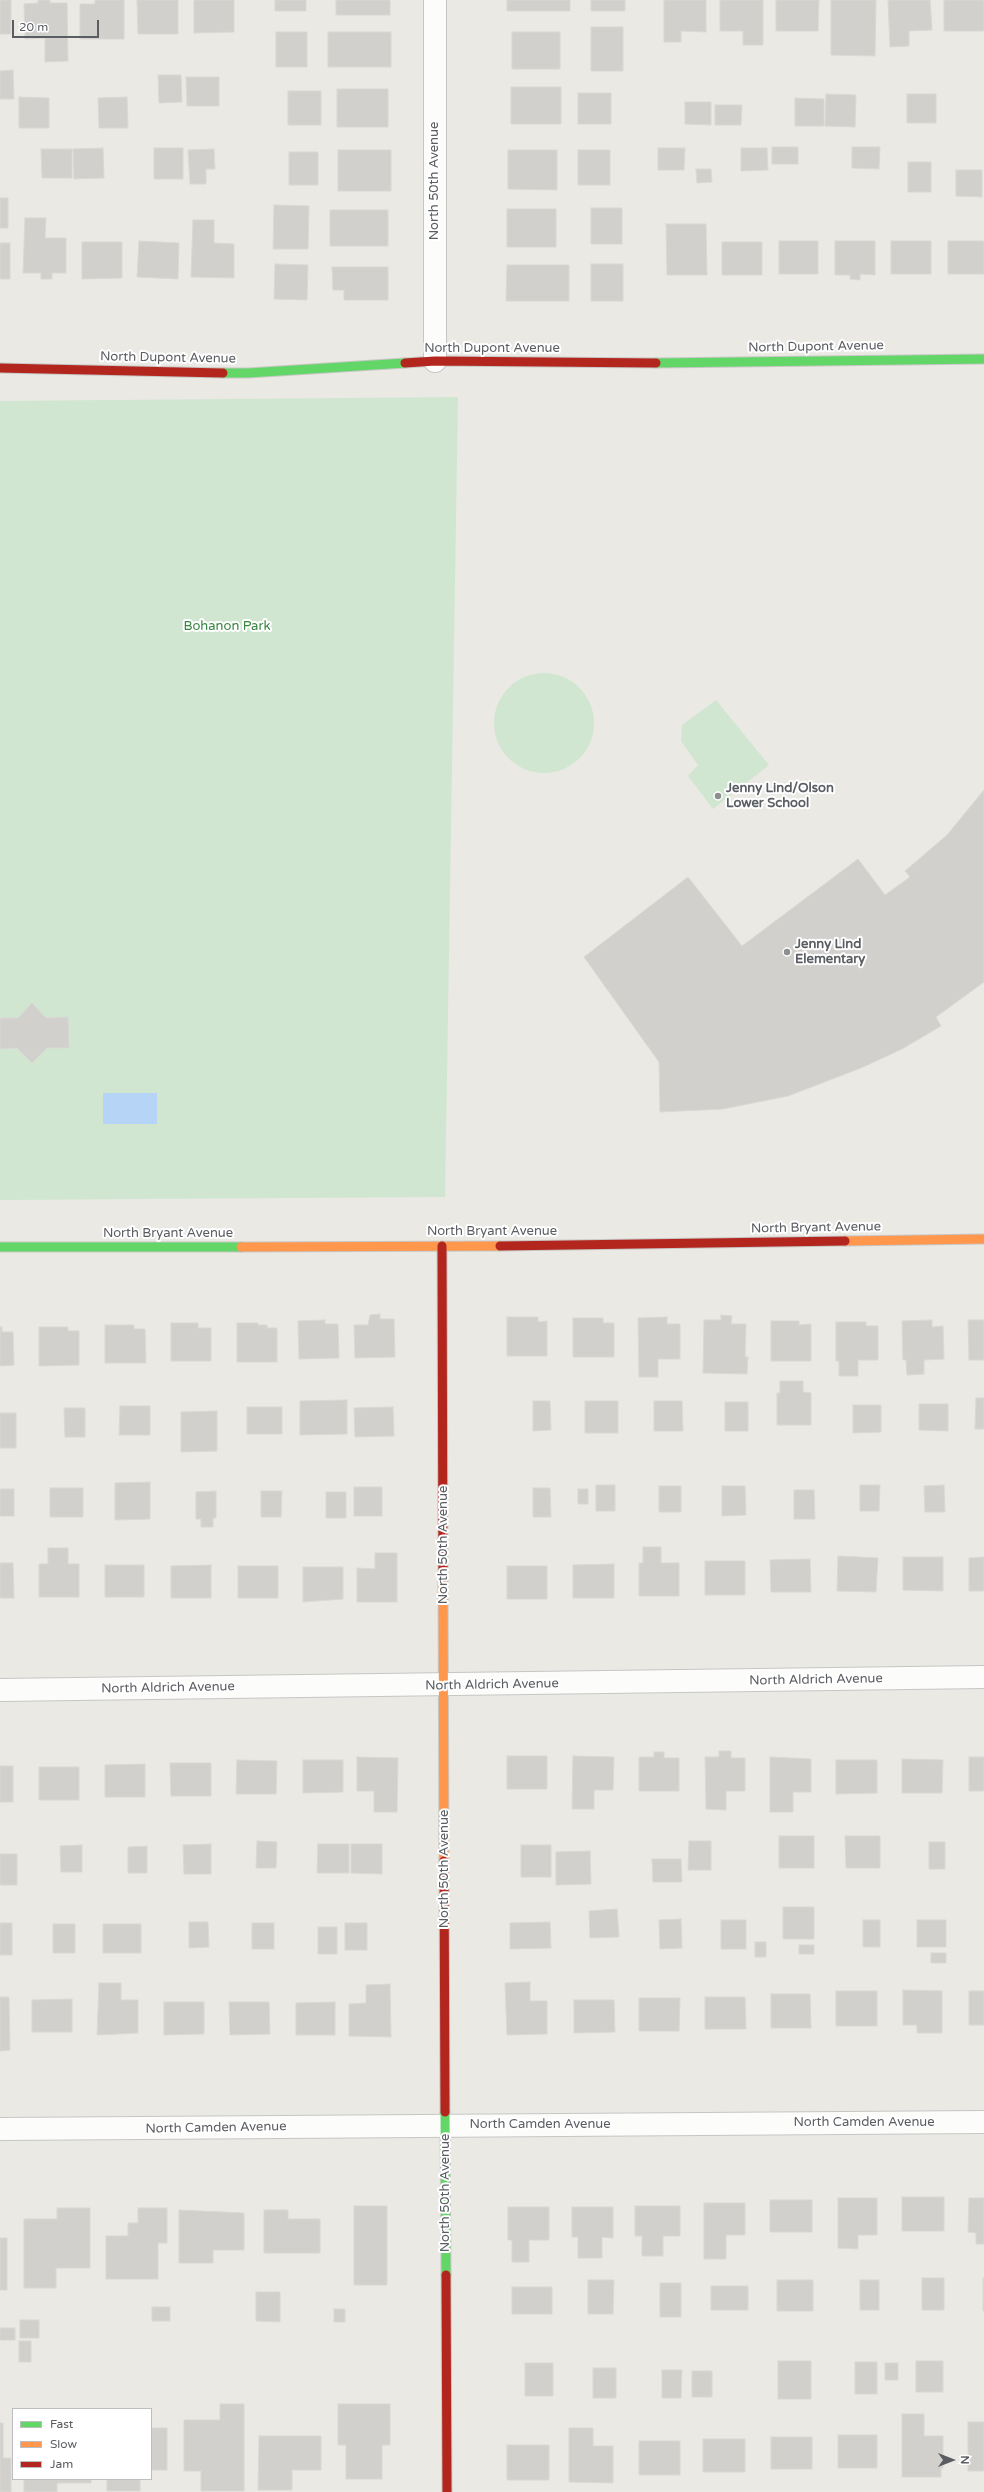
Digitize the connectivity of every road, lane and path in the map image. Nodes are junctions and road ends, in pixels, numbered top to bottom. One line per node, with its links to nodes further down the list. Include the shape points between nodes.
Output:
1 (435, 0): 3 (street, North 50th Avenue)
2 (984, 359): 3 (street, North Dupont Avenue, via 649,363)
3 (435, 361): 4 (street, North Dupont Avenue, via 248,373)
4 (0, 368)
5 (984, 1239): 6 (street, North Bryant Avenue)
6 (442, 1246): 7 (street, North Bryant Avenue); 9 (street, North 50th Avenue)
7 (0, 1247)
8 (984, 1677): 9 (street, North Aldrich Avenue)
9 (444, 1686): 10 (street, North Aldrich Avenue); 12 (street, North 50th Avenue)
10 (0, 1690)
11 (984, 2122): 12 (street, North Camden Avenue)
12 (446, 2126): 13 (street, North Camden Avenue); 14 (street, North 50th Avenue)
13 (0, 2130)
14 (446, 2492)

